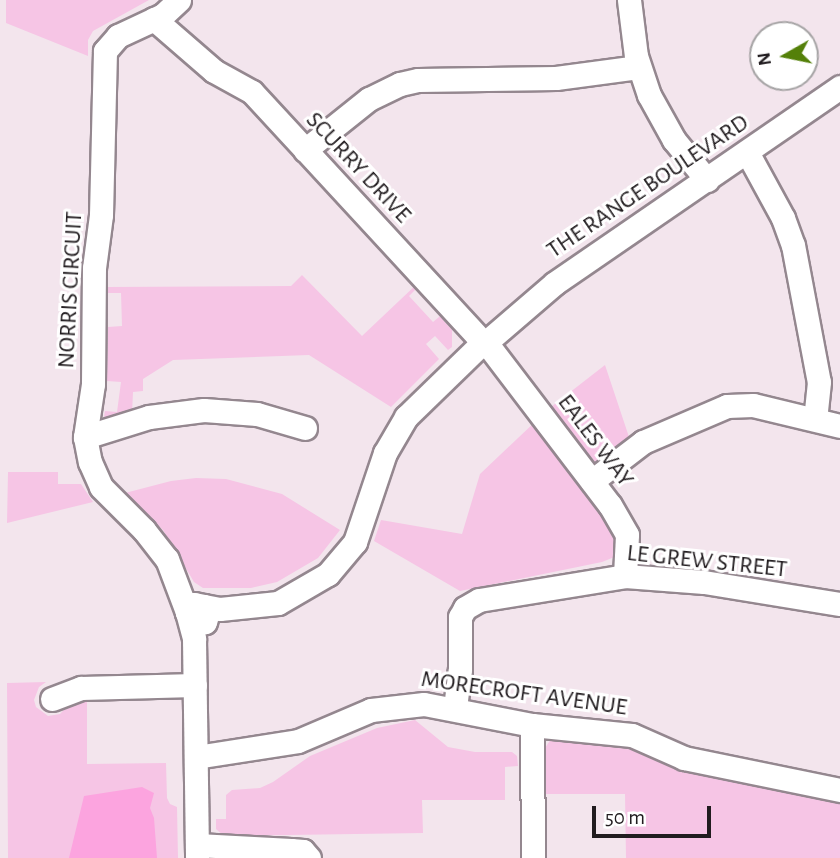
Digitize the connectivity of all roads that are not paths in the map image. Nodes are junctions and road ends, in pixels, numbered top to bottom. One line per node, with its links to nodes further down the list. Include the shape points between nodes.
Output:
1 (629, 0): 3 (street)
2 (165, 11): 5 (street, SCURRY DRIVE, via 190,51 252,92); 12 (street, NORRIS CIRCUIT, via 118,36 105,51 93,384)
3 (637, 62): 5 (street, via 556,78 409,82 384,89); 7 (street, via 649,95)
4 (840, 87): 6 (street, THE RANGE BOULEVARD)
5 (309, 155): 8 (street, SCURRY DRIVE)
6 (742, 155): 7 (street, THE RANGE BOULEVARD); 9 (street, via 772,198 793,245 819,382)
7 (703, 183): 8 (street, THE RANGE BOULEVARD, via 555,283)
8 (484, 343): 13 (street, EALES WAY); 16 (street, THE RANGE BOULEVARD, via 406,417 385,453 355,542 335,567 278,603)
9 (815, 419): 10 (street); 13 (street, via 753,405 714,410 643,442)
10 (840, 426)
11 (305, 428): 12 (street, via 257,414 204,411 149,417)
12 (85, 437): 16 (street, NORRIS CIRCUIT, via 101,487 167,559)
13 (592, 481): 14 (street, EALES WAY, via 627,535)
14 (625, 576): 15 (street, LE GREW STREET, via 704,582); 19 (street, LE GREW STREET, via 479,600 465,608 460,617)
15 (840, 604)
16 (199, 614): 17 (street)
17 (195, 685): 18 (street, via 81,688); 21 (street)
18 (52, 699)
19 (455, 708): 20 (street, MORECROFT AVENUE); 21 (street, MORECROFT AVENUE, via 388,706 298,741)
20 (532, 725): 22 (street, MORECROFT AVENUE, via 632,735 684,758); 25 (street)
21 (196, 751): 23 (street)
22 (840, 790)
23 (197, 853): 24 (street, via 292,850 303,851)
24 (309, 858)
25 (533, 858)

